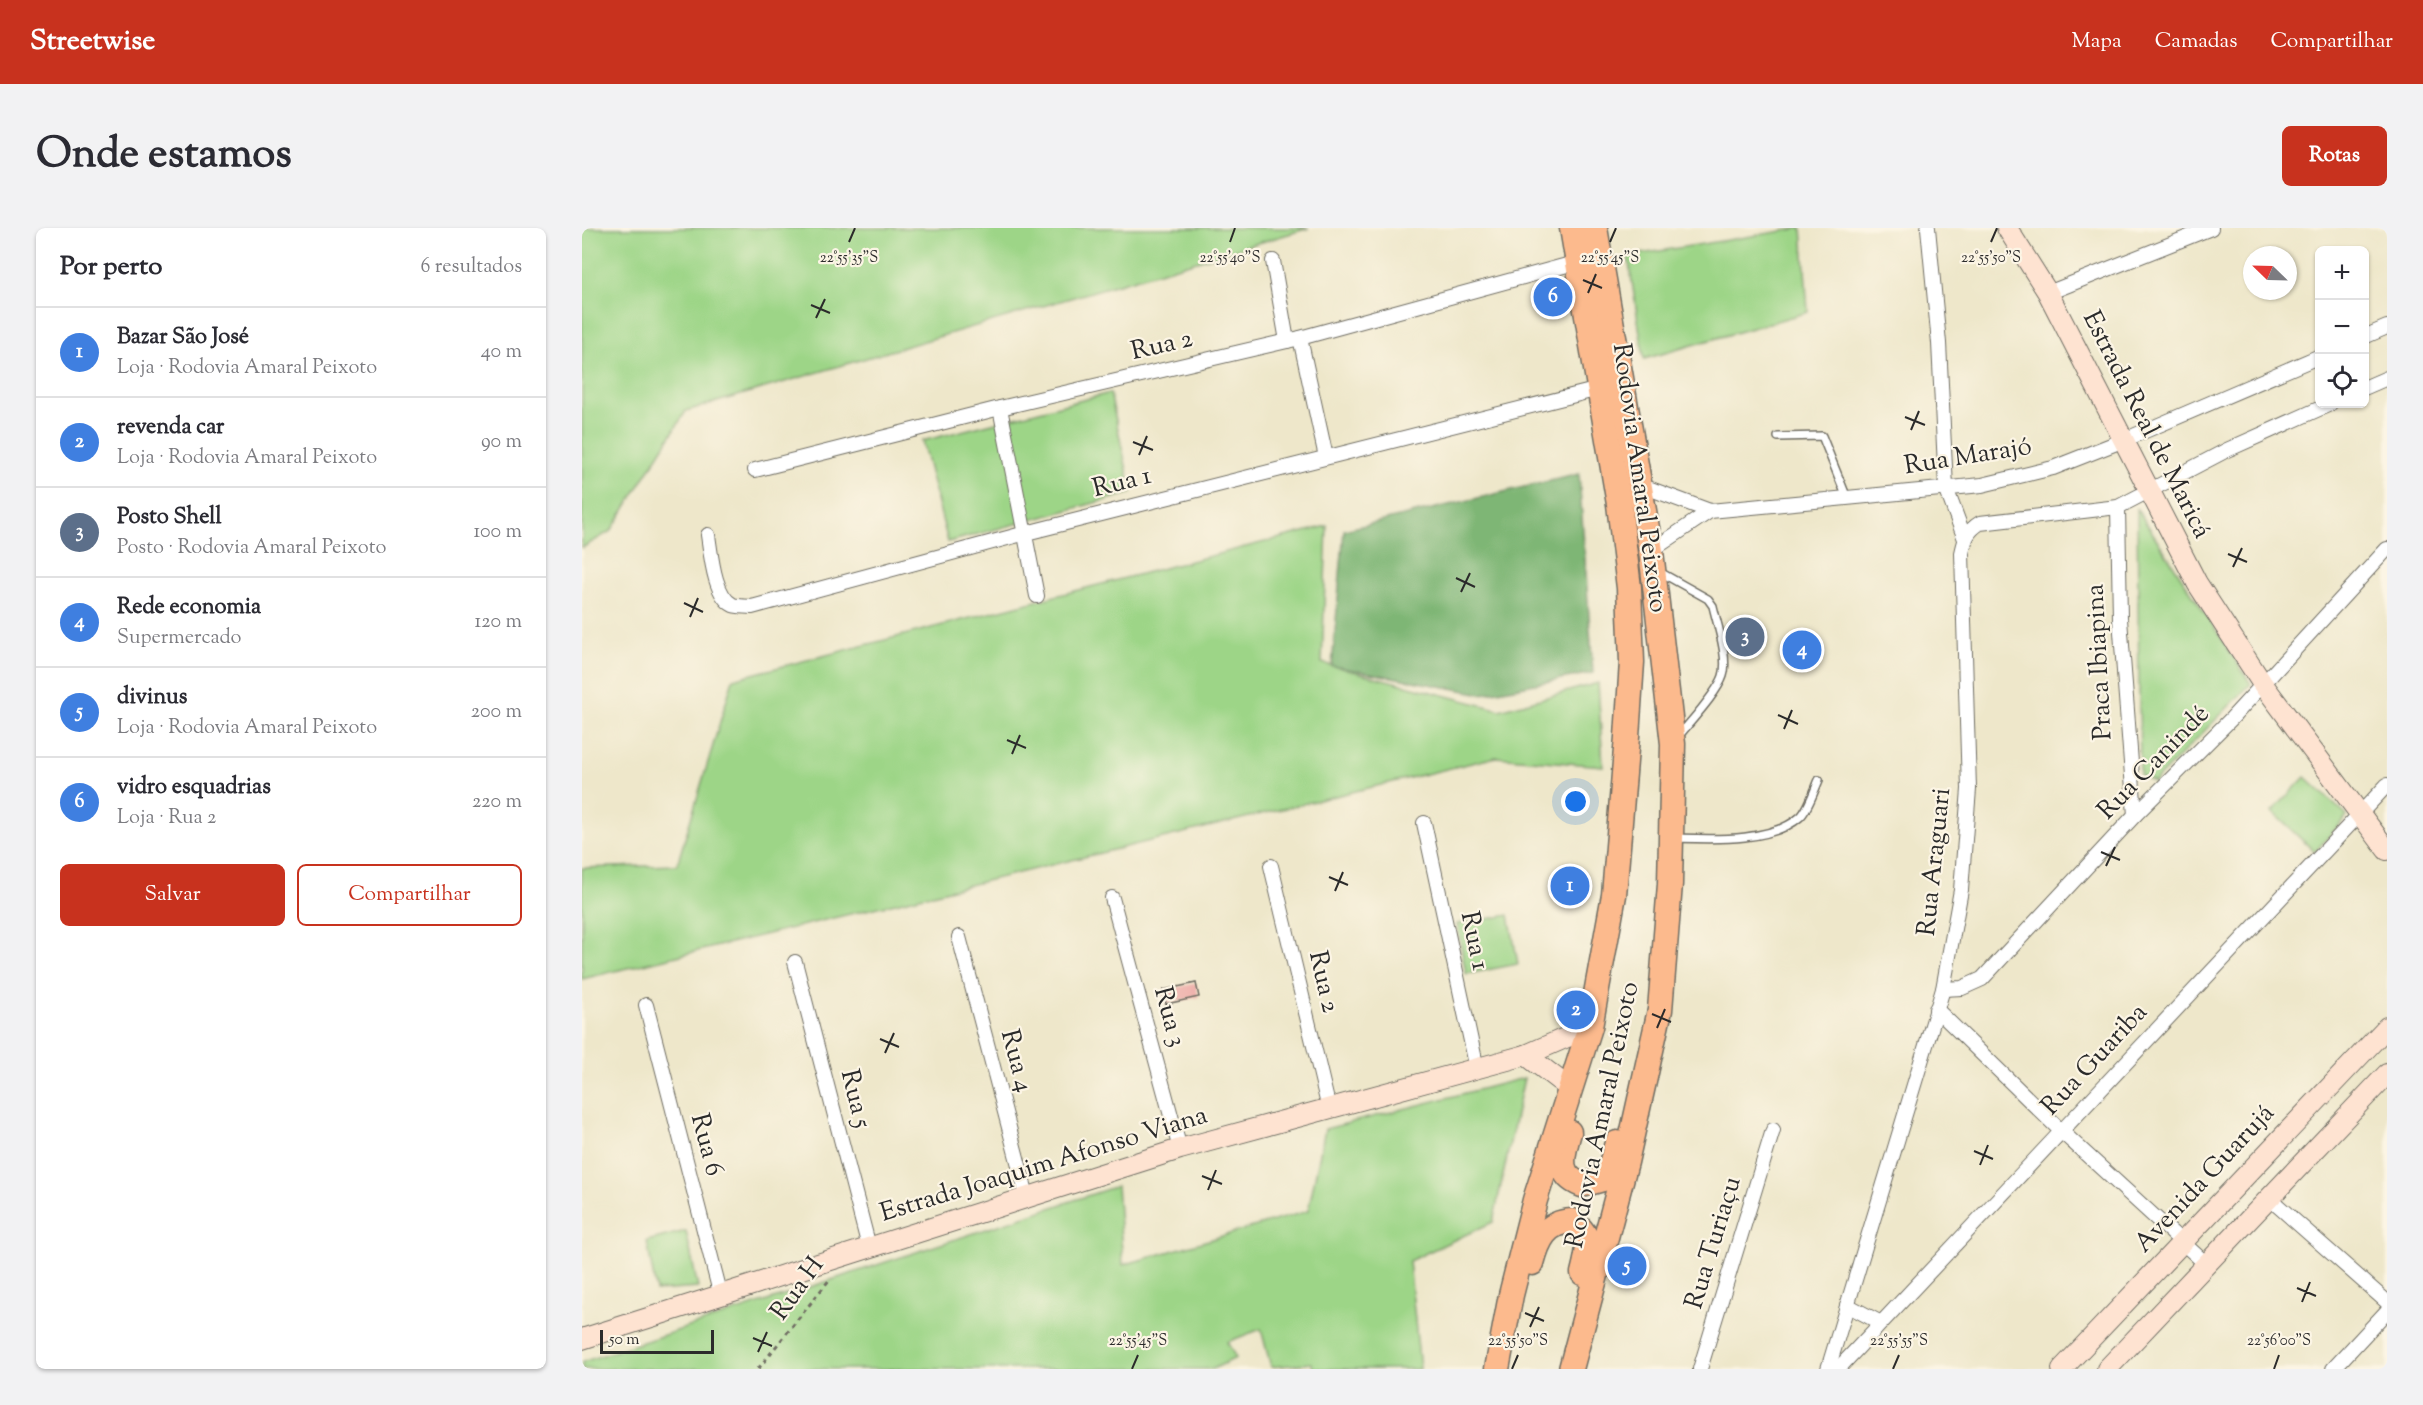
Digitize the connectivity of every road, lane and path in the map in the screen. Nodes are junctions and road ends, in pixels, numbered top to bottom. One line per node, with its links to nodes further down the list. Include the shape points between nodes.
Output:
1 (1572, 228): 7 (highway, Rodovia Amaral Peixoto)
2 (1595, 228): 22 (highway, Rodovia Amaral Peixoto)
3 (1928, 228): 23 (street, via 1939,343)
4 (2007, 228): 8 (street, Estrada Real de Maricá)
5 (2211, 228): 8 (street)
6 (1273, 261): 11 (street)
7 (1578, 262): 11 (street, Rua 2); 15 (highway, Rodovia Amaral Peixoto)
8 (2048, 293): 19 (street, Estrada Real de Maricá)
9 (2387, 327): 10 (street)
10 (2369, 335)
11 (1294, 339): 16 (street, Rua 2); 20 (street)
12 (2315, 358): 19 (street, Rua Marajó)
13 (2387, 378): 14 (street)
14 (2369, 386)
15 (1599, 389): 20 (street, Rua 1); 45 (highway, Rodovia Amaral Peixoto, via 1619,504 1629,588 1632,662)
16 (1000, 408): 21 (street, Rua 2); 28 (street)
17 (2321, 408): 24 (street, via 2227,450)
18 (1778, 437): 25 (lane, via 1822,436)
19 (2124, 440): 23 (street, Rua Marajó, via 2053,468 1982,485); 24 (street, Estrada Real de Maricá)
20 (1326, 457): 28 (street, Rua 1)
21 (755, 470)
22 (1640, 485): 27 (street, Rua Marajó); 32 (highway, Rodovia Amaral Peixoto)
23 (1946, 488): 25 (street, Rua Marajó); 30 (street)
24 (2149, 491): 26 (street); 34 (street, Estrada Real de Maricá, via 2197,583)
25 (1846, 498): 27 (street, Rua Marajó)
26 (2118, 507): 30 (street, via 1980,523 1970,529); 39 (street, Praca Ibiapina, via 2120,619)
27 (1710, 511): 32 (street, Rua Marajó)
28 (1026, 533): 29 (street, Rua 1, via 752,607 735,606 724,599 716,580); 33 (street)
29 (708, 536)
30 (1965, 539): 48 (street, Rua Araguari, via 1962,554 1969,789 1961,890)
31 (2387, 549): 34 (street, Rua Canindé)
32 (1652, 559): 35 (highway, Rodovia Amaral Peixoto); 35 (lane, via 1713,606 1725,663 1717,687)
33 (1037, 596)
34 (2262, 683): 38 (street, Estrada Real de Maricá); 39 (street, Rua Canindé)
35 (1673, 744): 41 (highway, Rodovia Amaral Peixoto)
36 (1819, 780): 41 (lane, via 1802,817 1773,831)
37 (2387, 786): 38 (street, Rua Guariba)
38 (2359, 814): 42 (street, Estrada Real de Maricá); 59 (street, Rua Guariba)
39 (2135, 815): 48 (street, Rua Canindé, via 1982,979 1962,988)
40 (1424, 823): 54 (street, Rua 1)
41 (1671, 847): 45 (highway, via 1660,895 1650,1000 1629,1103 1603,1179 1582,1185 1567,1177 1564,1160 1604,1009 1614,945); 77 (highway, Rodovia Amaral Peixoto, via 1660,1010 1626,1162)
42 (2387, 850)
43 (1270, 866): 57 (street, Rua 2)
44 (1112, 898): 60 (street, Rua 3)
45 (1610, 917): 52 (highway, Rodovia Amaral Peixoto)
46 (959, 937): 61 (street, Rua 4)
47 (795, 962): 64 (street, Rua 5)
48 (1942, 989): 50 (street, Rua Araguari)
49 (646, 1005): 67 (street, Rua 6)
50 (1936, 1008): 59 (street); 69 (street, Rua Araguari)
51 (2387, 1026): 63 (street, Avenida Guarujá)
52 (1590, 1027): 53 (street, Estrada Joaquim Afonso Viana); 56 (highway, Rodovia Amaral Peixoto)
53 (1526, 1055): 54 (street, Estrada Joaquim Afonso Viana); 56 (street)
54 (1477, 1069): 57 (street, Estrada Joaquim Afonso Viana)
55 (2387, 1074): 62 (street)
56 (1569, 1088): 74 (highway, Rodovia Amaral Peixoto, via 1527,1232)
57 (1329, 1109): 60 (street, Estrada Joaquim Afonso Viana)
58 (1773, 1130): 78 (street, Rua Turiaçu)
59 (2061, 1131): 63 (street); 71 (street, Rua Guariba)
60 (1180, 1149): 61 (street, Estrada Joaquim Afonso Viana)
61 (1027, 1196): 64 (street, Estrada Joaquim Afonso Viana)
62 (2269, 1198): 66 (street); 68 (street)
63 (2181, 1243): 66 (street); 81 (street, Avenida Guarujá)
64 (869, 1247): 65 (street, Estrada Joaquim Afonso Viana)
65 (844, 1257): 67 (street, Estrada Joaquim Afonso Viana); 73 (path, Rua H, via 823,1290)
66 (2206, 1264): 82 (street)
67 (721, 1296): 72 (street, Estrada Joaquim Afonso Viana)
68 (2387, 1302)
69 (1847, 1305): 71 (street); 79 (street, Rua Araguari)
70 (2387, 1311): 83 (street)
71 (1881, 1323): 80 (street, Rua Guariba)
72 (582, 1340)
73 (758, 1369)
74 (1497, 1369)
75 (1512, 1369): 76 (highway, via 1536,1251 1552,1225 1572,1221 1583,1229 1588,1245)
76 (1559, 1369)
77 (1571, 1369)
78 (1700, 1369)
79 (1828, 1369)
80 (1839, 1369)
81 (2062, 1369)
82 (2107, 1369)
83 (2333, 1369)

